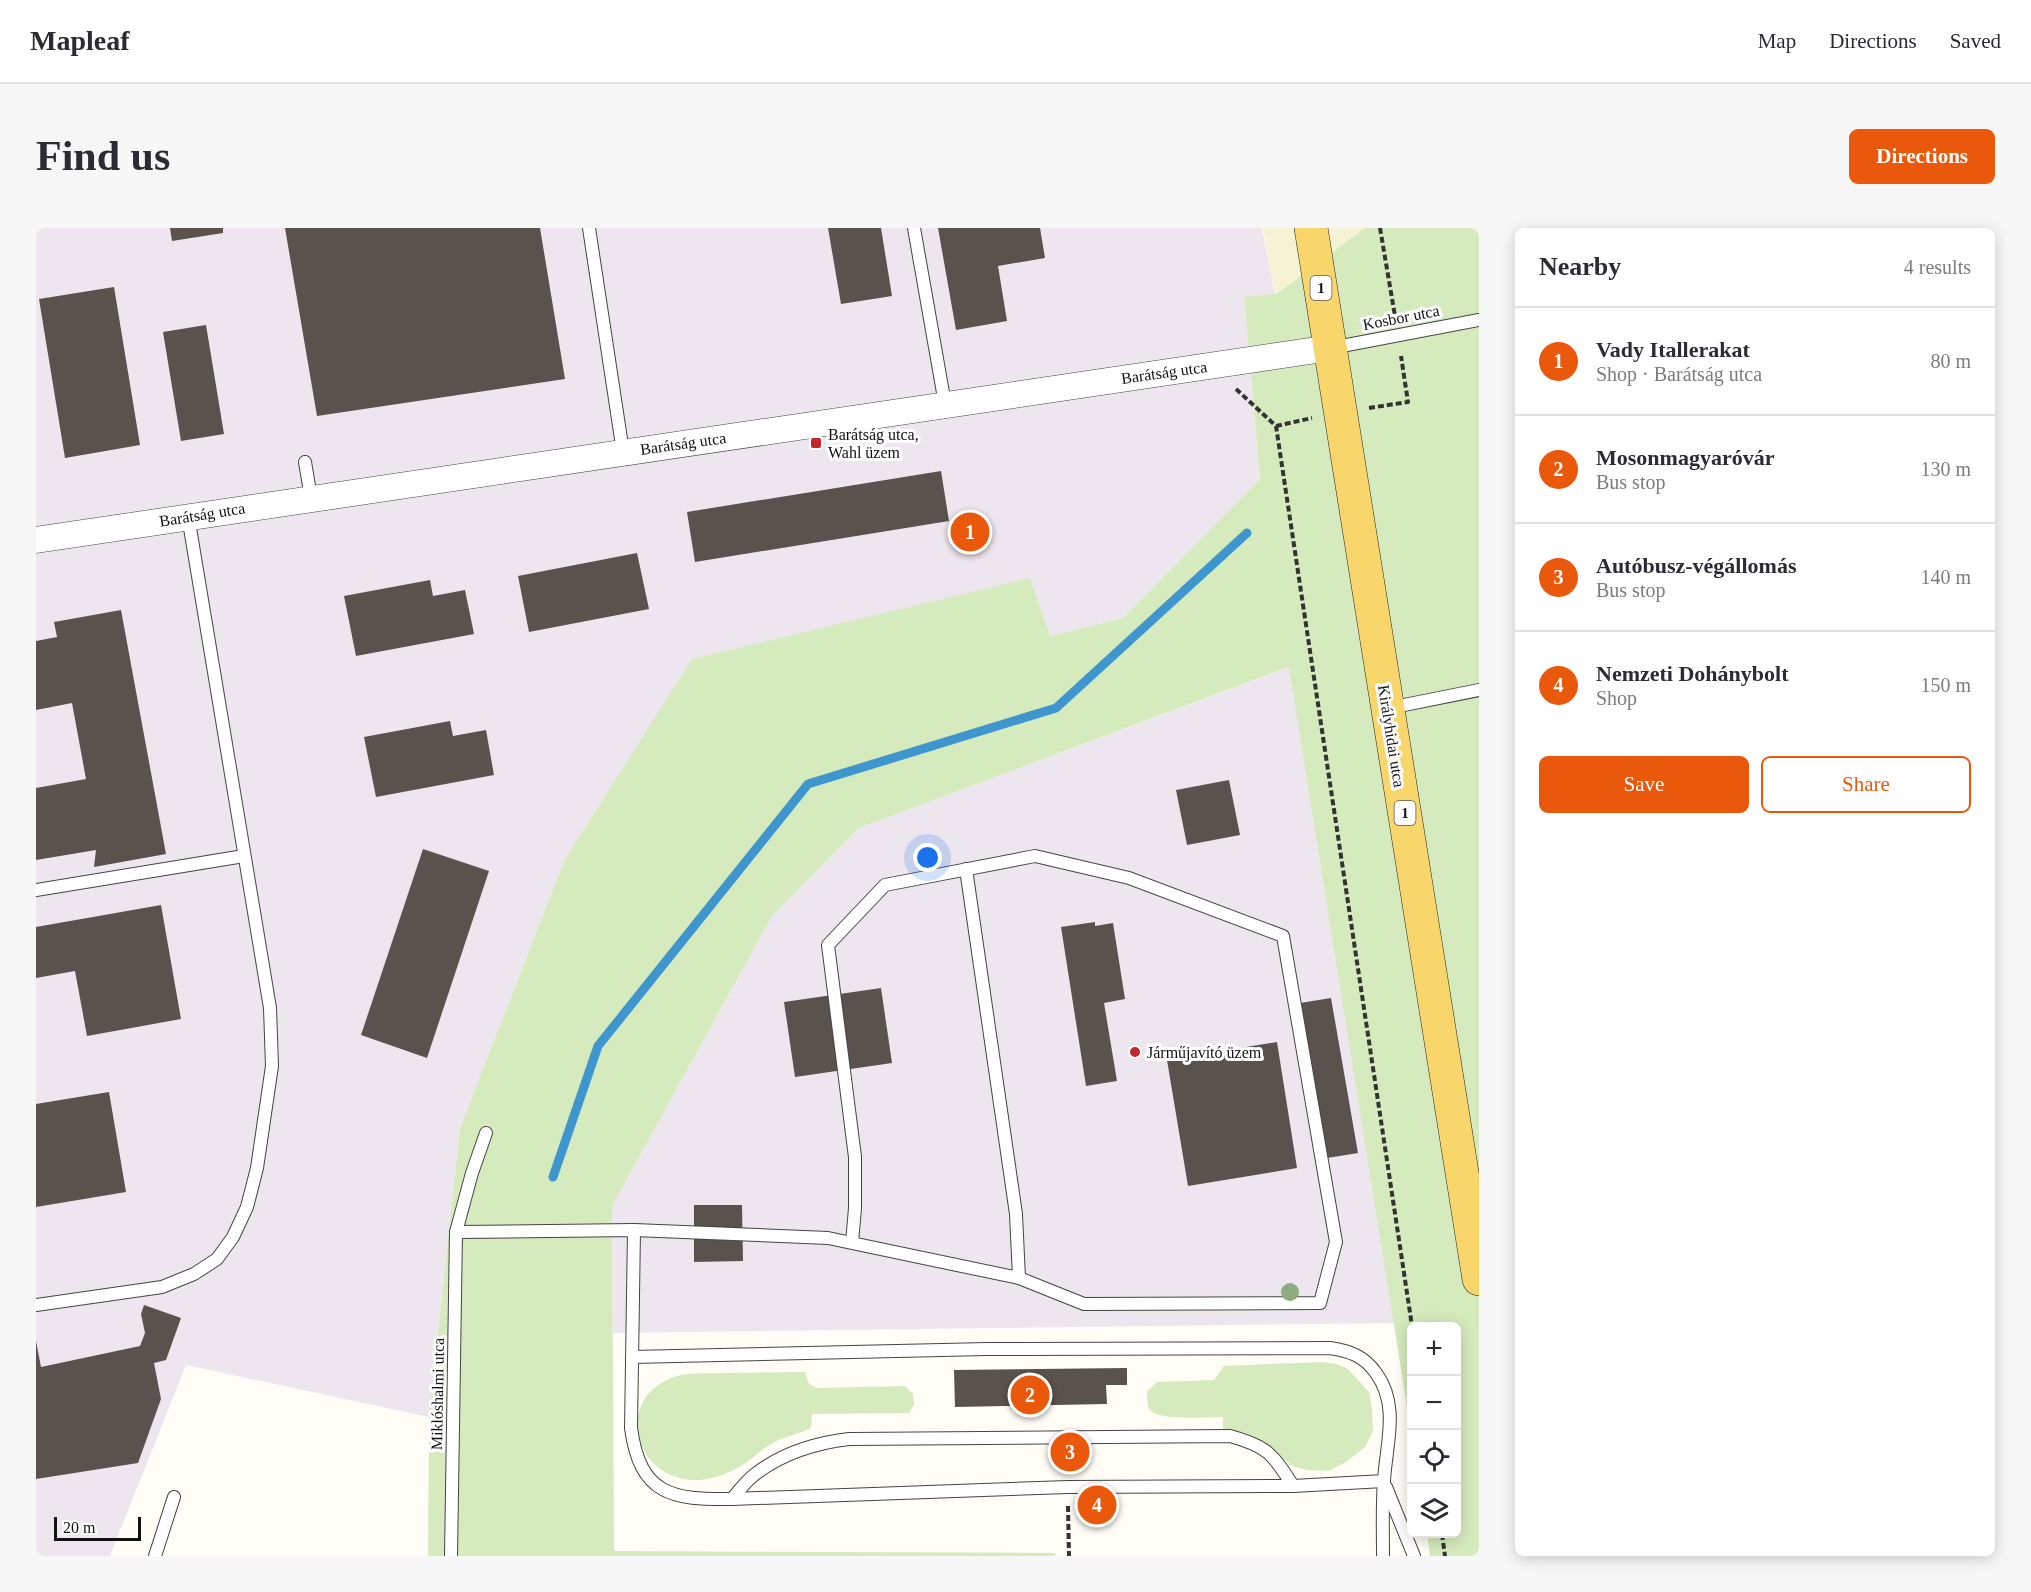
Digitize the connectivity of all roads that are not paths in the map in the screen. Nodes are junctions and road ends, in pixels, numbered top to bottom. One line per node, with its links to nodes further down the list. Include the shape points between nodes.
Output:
1 (589, 228): 7 (lane)
2 (914, 228): 6 (lane)
3 (1311, 228): 5 (main road, Királyhidai utca / 1)
4 (1479, 320): 5 (lane, Kosbor utca)
5 (1330, 348): 6 (street, Barátság utca); 13 (main road, Királyhidai utca / 1)
6 (945, 404): 7 (street, Barátság utca)
7 (623, 452): 9 (street, Barátság utca)
8 (305, 462): 9 (lane)
9 (311, 498): 10 (street, Barátság utca)
10 (188, 516): 11 (street, Barátság utca); 14 (lane)
11 (36, 540)
12 (1479, 690): 13 (lane)
13 (1388, 709): 18 (main road, Királyhidai utca / 1)
14 (244, 856): 16 (lane); 24 (lane, via 270,1008 272,1065 257,1168 247,1207 218,1259 194,1274 162,1287)
15 (966, 869): 21 (lane, via 885,885 828,945 855,1157); 22 (lane, via 1016,1214); 22 (lane, via 1035,856 1129,878 1283,936 1335,1242 1320,1303 1084,1304)
16 (36, 890)
17 (486, 1133): 20 (lane, Miklóshalmi utca)
18 (1469, 1151): 23 (main road, Királyhidai utca / 1)
19 (634, 1230): 20 (lane); 21 (lane, via 828,1238); 25 (lane)
20 (456, 1232): 31 (lane, Miklóshalmi utca)
21 (852, 1243): 22 (lane)
22 (1019, 1278)
23 (1479, 1279)
24 (36, 1305)
25 (632, 1358): 26 (lane, via 987,1349 1344,1350 1365,1360 1387,1391 1391,1419); 29 (lane, via 631,1428 637,1459 644,1471 654,1484 681,1497)
26 (1384, 1481): 27 (lane); 32 (lane); 33 (lane)
27 (1293, 1486): 29 (lane, via 1068,1487); 29 (lane, via 1269,1452 1255,1443 1230,1436 849,1439 823,1442 778,1459 752,1476)
28 (174, 1497): 30 (lane)
29 (732, 1499)
30 (155, 1556)
31 (451, 1556)
32 (1383, 1556)
33 (1414, 1556)

